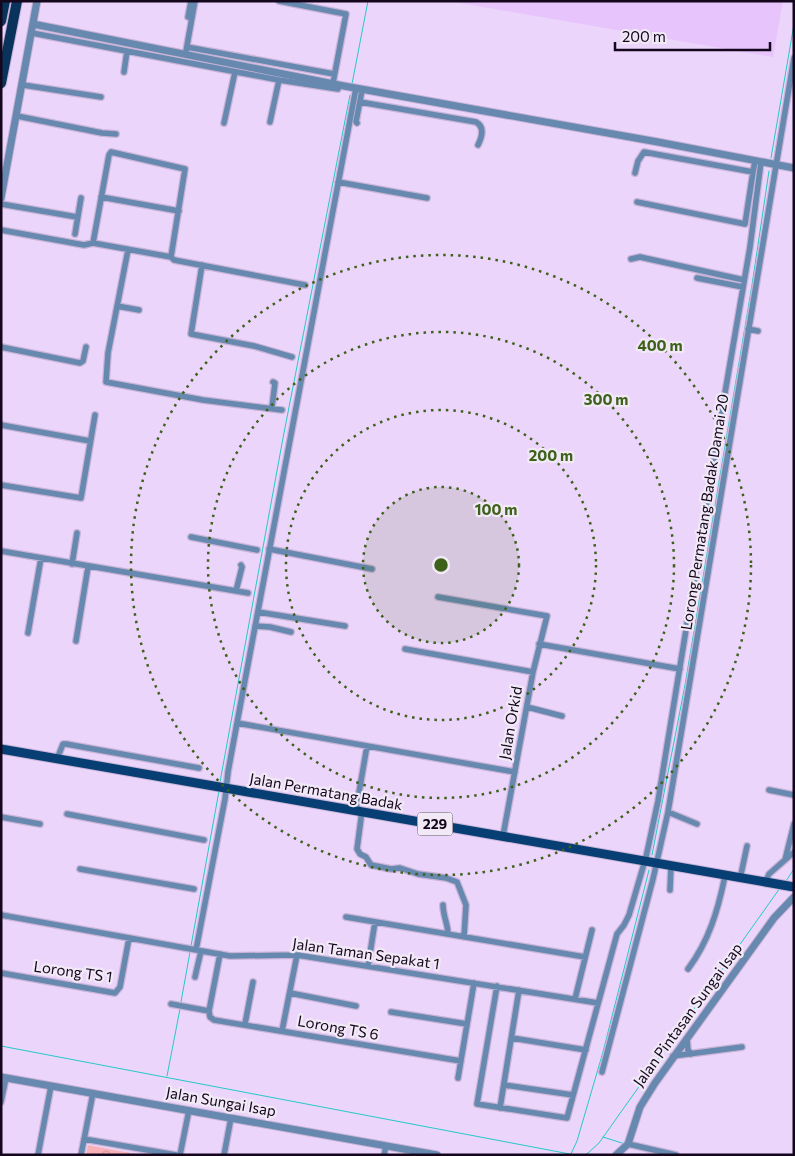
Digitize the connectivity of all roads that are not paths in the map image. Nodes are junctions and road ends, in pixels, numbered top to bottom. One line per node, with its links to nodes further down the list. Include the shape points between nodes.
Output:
1 (5, 1): 8 (highway)
2 (17, 1): 18 (highway)
3 (37, 1): 9 (street)
4 (190, 1): 7 (street)
5 (195, 1): 12 (street)
6 (279, 1): 16 (street, via 346,14)
7 (188, 17)
8 (1, 21)
9 (34, 24): 10 (street); 12 (street)
10 (32, 33): 11 (street); 19 (street)
11 (127, 51): 14 (street); 15 (street)
12 (186, 51): 16 (street); 20 (street)
13 (794, 58): 31 (street, Lorong Permatang Badak Damai 20)
14 (124, 72)
15 (235, 72): 17 (street); 26 (street)
16 (334, 74): 20 (street)
17 (279, 80): 20 (street); 25 (street)
18 (1, 83)
19 (23, 86): 22 (street); 24 (street)
20 (336, 86): 21 (street)
21 (359, 89): 23 (street); 30 (street); 35 (street)
22 (101, 97)
23 (360, 102): 27 (street); 29 (street, via 476,122 482,127)
24 (17, 116): 28 (street, via 102,134); 37 (street)
25 (270, 122)
26 (224, 123)
27 (357, 124)
28 (116, 134)
29 (478, 145)
30 (758, 162): 31 (street); 33 (street); 52 (street, via 753,229)
31 (776, 165): 32 (street); 57 (street, Lorong Permatang Badak Damai 20)
32 (794, 168)
33 (753, 172): 34 (street, via 644,152); 40 (street, via 744,224)
34 (635, 173)
35 (338, 182): 39 (street); 71 (street)
36 (101, 197): 42 (street); 42 (street, via 111,152 184,167); 46 (street)
37 (1, 198)
38 (81, 198): 43 (street)
39 (427, 198)
40 (637, 202)
41 (1, 204): 43 (street)
42 (179, 211): 48 (street)
43 (77, 217): 45 (street)
44 (1, 230): 46 (street, via 86,245)
45 (75, 234)
46 (92, 243): 47 (street)
47 (128, 250): 48 (street); 55 (street)
48 (171, 257): 50 (street)
49 (631, 259): 52 (street, via 640,257)
50 (202, 265): 53 (street); 61 (street, via 190,334 254,346)
51 (697, 278): 54 (street)
52 (744, 280): 54 (street)
53 (305, 285)
54 (743, 287): 90 (street)
55 (117, 306): 56 (street); 63 (street, via 108,353 105,379 108,383 203,400)
56 (139, 310)
57 (748, 329): 58 (street); 104 (street, Lorong Permatang Badak Damai 20)
58 (758, 331)
59 (1, 347): 60 (street, via 80,363)
60 (86, 347)
61 (292, 358)
62 (273, 382): 63 (street)
63 (272, 407): 64 (street)
64 (282, 410)
65 (95, 414): 67 (street)
66 (1, 425): 67 (street)
67 (90, 441): 68 (street, via 80,498)
68 (1, 485)
69 (77, 533): 75 (street)
70 (191, 537): 72 (street)
71 (269, 549): 78 (street); 82 (street)
72 (257, 550)
73 (1, 551): 74 (street)
74 (41, 558): 75 (street); 86 (street)
75 (72, 564): 77 (street)
76 (241, 565): 79 (street)
77 (88, 567): 79 (street); 87 (street)
78 (372, 569)
79 (236, 591): 80 (street)
80 (248, 593)
81 (438, 597): 88 (street, Jalan Orkid, via 547,616)
82 (258, 612): 83 (street); 84 (street)
83 (255, 626): 85 (street); 94 (street)
84 (345, 626)
85 (291, 632)
86 (28, 633)
87 (76, 641)
88 (540, 644): 90 (street); 91 (street, Jalan Orkid)
89 (405, 649): 91 (street)
90 (680, 669): 115 (street, via 658,801)
91 (533, 672): 92 (street, Jalan Orkid)
92 (527, 707): 93 (street); 99 (street, Jalan Orkid)
93 (562, 716)
94 (237, 723): 95 (street); 100 (street)
95 (367, 746): 99 (street); 103 (street)
96 (1, 750): 97 (main road, Jalan Permatang Badak / 229)
97 (58, 759): 98 (street, via 60,747 66,744); 100 (main road, Jalan Permatang Badak / 229)
98 (199, 768)
99 (515, 772): 110 (street, Jalan Orkid)
100 (226, 788): 103 (main road, Jalan Permatang Badak / 229); 134 (street)
101 (769, 790): 102 (street)
102 (794, 796)
103 (359, 811): 110 (main road, Jalan Permatang Badak / 229); 132 (street, via 357,849 371,865 400,868 457,882 466,905)
104 (668, 812): 108 (street); 116 (street, Lorong Permatang Badak Damai 20)
105 (67, 814): 111 (street)
106 (1, 817): 107 (street)
107 (40, 824)
108 (696, 824)
109 (794, 824): 114 (street)
110 (503, 836): 115 (main road, Jalan Permatang Badak / 229)
111 (204, 840)
112 (747, 846): 120 (street)
113 (794, 852): 114 (street)
114 (786, 860): 121 (street, via 769,874)
115 (644, 861): 116 (main road, Jalan Permatang Badak / 229); 148 (street, via 629,915 617,934)
116 (657, 864): 117 (main road, Jalan Permatang Badak / 229); 163 (street, Lorong Permatang Badak Damai 20)
117 (671, 866): 119 (main road, Jalan Permatang Badak / 229); 124 (street)
118 (80, 869): 123 (street)
119 (725, 876): 120 (main road, Jalan Permatang Badak / 229); 139 (street, via 715,918 702,950)
120 (740, 879): 121 (main road, Jalan Permatang Badak / 229)
121 (768, 883): 122 (main road, Jalan Permatang Badak / 229)
122 (792, 887)
123 (194, 889)
124 (670, 890)
125 (794, 897): 157 (street, Jalan Pintasan Sungai Isap, via 770,923)
126 (443, 906): 131 (street)
127 (1, 915): 133 (street)
128 (346, 917): 129 (street)
129 (375, 922): 131 (street); 138 (street)
130 (592, 930): 137 (street)
131 (448, 934): 132 (street)
132 (464, 936): 137 (street)
133 (129, 938): 134 (street, Jalan Taman Sepakat 1); 140 (street, Lorong TS 1, via 120,987 116,992)
134 (197, 950): 135 (street, Jalan Taman Sepakat 1); 141 (street)
135 (220, 954): 136 (street, Jalan Taman Sepakat 1); 151 (street)
136 (297, 955): 138 (street, Jalan Taman Sepakat 1); 146 (street)
137 (585, 957): 147 (street)
138 (368, 966): 143 (street, Jalan Taman Sepakat 1)
139 (688, 970)
140 (1, 973)
141 (195, 977)
142 (253, 982): 153 (street)
143 (474, 983): 144 (street); 154 (street)
144 (497, 986): 145 (street); 172 (street, via 477,1104)
145 (520, 990): 147 (street); 156 (street)
146 (290, 993): 150 (street); 155 (street)
147 (575, 999): 148 (street)
148 (598, 1003): 159 (street)
149 (173, 1005): 151 (street)
150 (356, 1006)
151 (209, 1011): 153 (street, Lorong TS 6, via 212,1018)
152 (391, 1012): 154 (street)
153 (245, 1024): 155 (street, Lorong TS 6)
154 (468, 1024): 162 (street)
155 (282, 1031): 162 (street, Lorong TS 6)
156 (512, 1038): 159 (street); 166 (street)
157 (686, 1039): 160 (street); 161 (street, Jalan Pintasan Sungai Isap)
158 (742, 1047): 160 (street)
159 (586, 1050): 170 (street)
160 (691, 1054): 161 (street)
161 (674, 1056): 176 (street, Jalan Pintasan Sungai Isap, via 640,1107)
162 (461, 1061): 165 (street)
163 (602, 1072)
164 (3, 1078): 167 (street, Jalan Sungai Isap); 168 (street)
165 (458, 1078)
166 (504, 1085): 170 (street); 172 (street)
167 (51, 1086): 169 (street, Jalan Sungai Isap); 179 (street)
168 (2, 1091): 171 (street)
169 (93, 1094): 173 (street, Jalan Sungai Isap); 175 (street)
170 (573, 1095): 172 (street, via 567,1118)
171 (1, 1102)
172 (500, 1108)
173 (189, 1110): 174 (street, Jalan Sungai Isap); 182 (street)
174 (231, 1118): 177 (street, Jalan Sungai Isap); 183 (street)
175 (84, 1138): 180 (street); 181 (street)
176 (628, 1144): 186 (street, Jalan Pintasan Sungai Isap); 187 (street)
177 (386, 1146): 178 (street, Jalan Sungai Isap); 184 (street)
178 (427, 1154): 185 (street, Jalan Sungai Isap)
179 (38, 1155)
180 (81, 1155)
181 (176, 1155)
182 (180, 1155)
183 (224, 1155)
184 (384, 1155)
185 (437, 1155)
186 (616, 1155)
187 (676, 1155)

